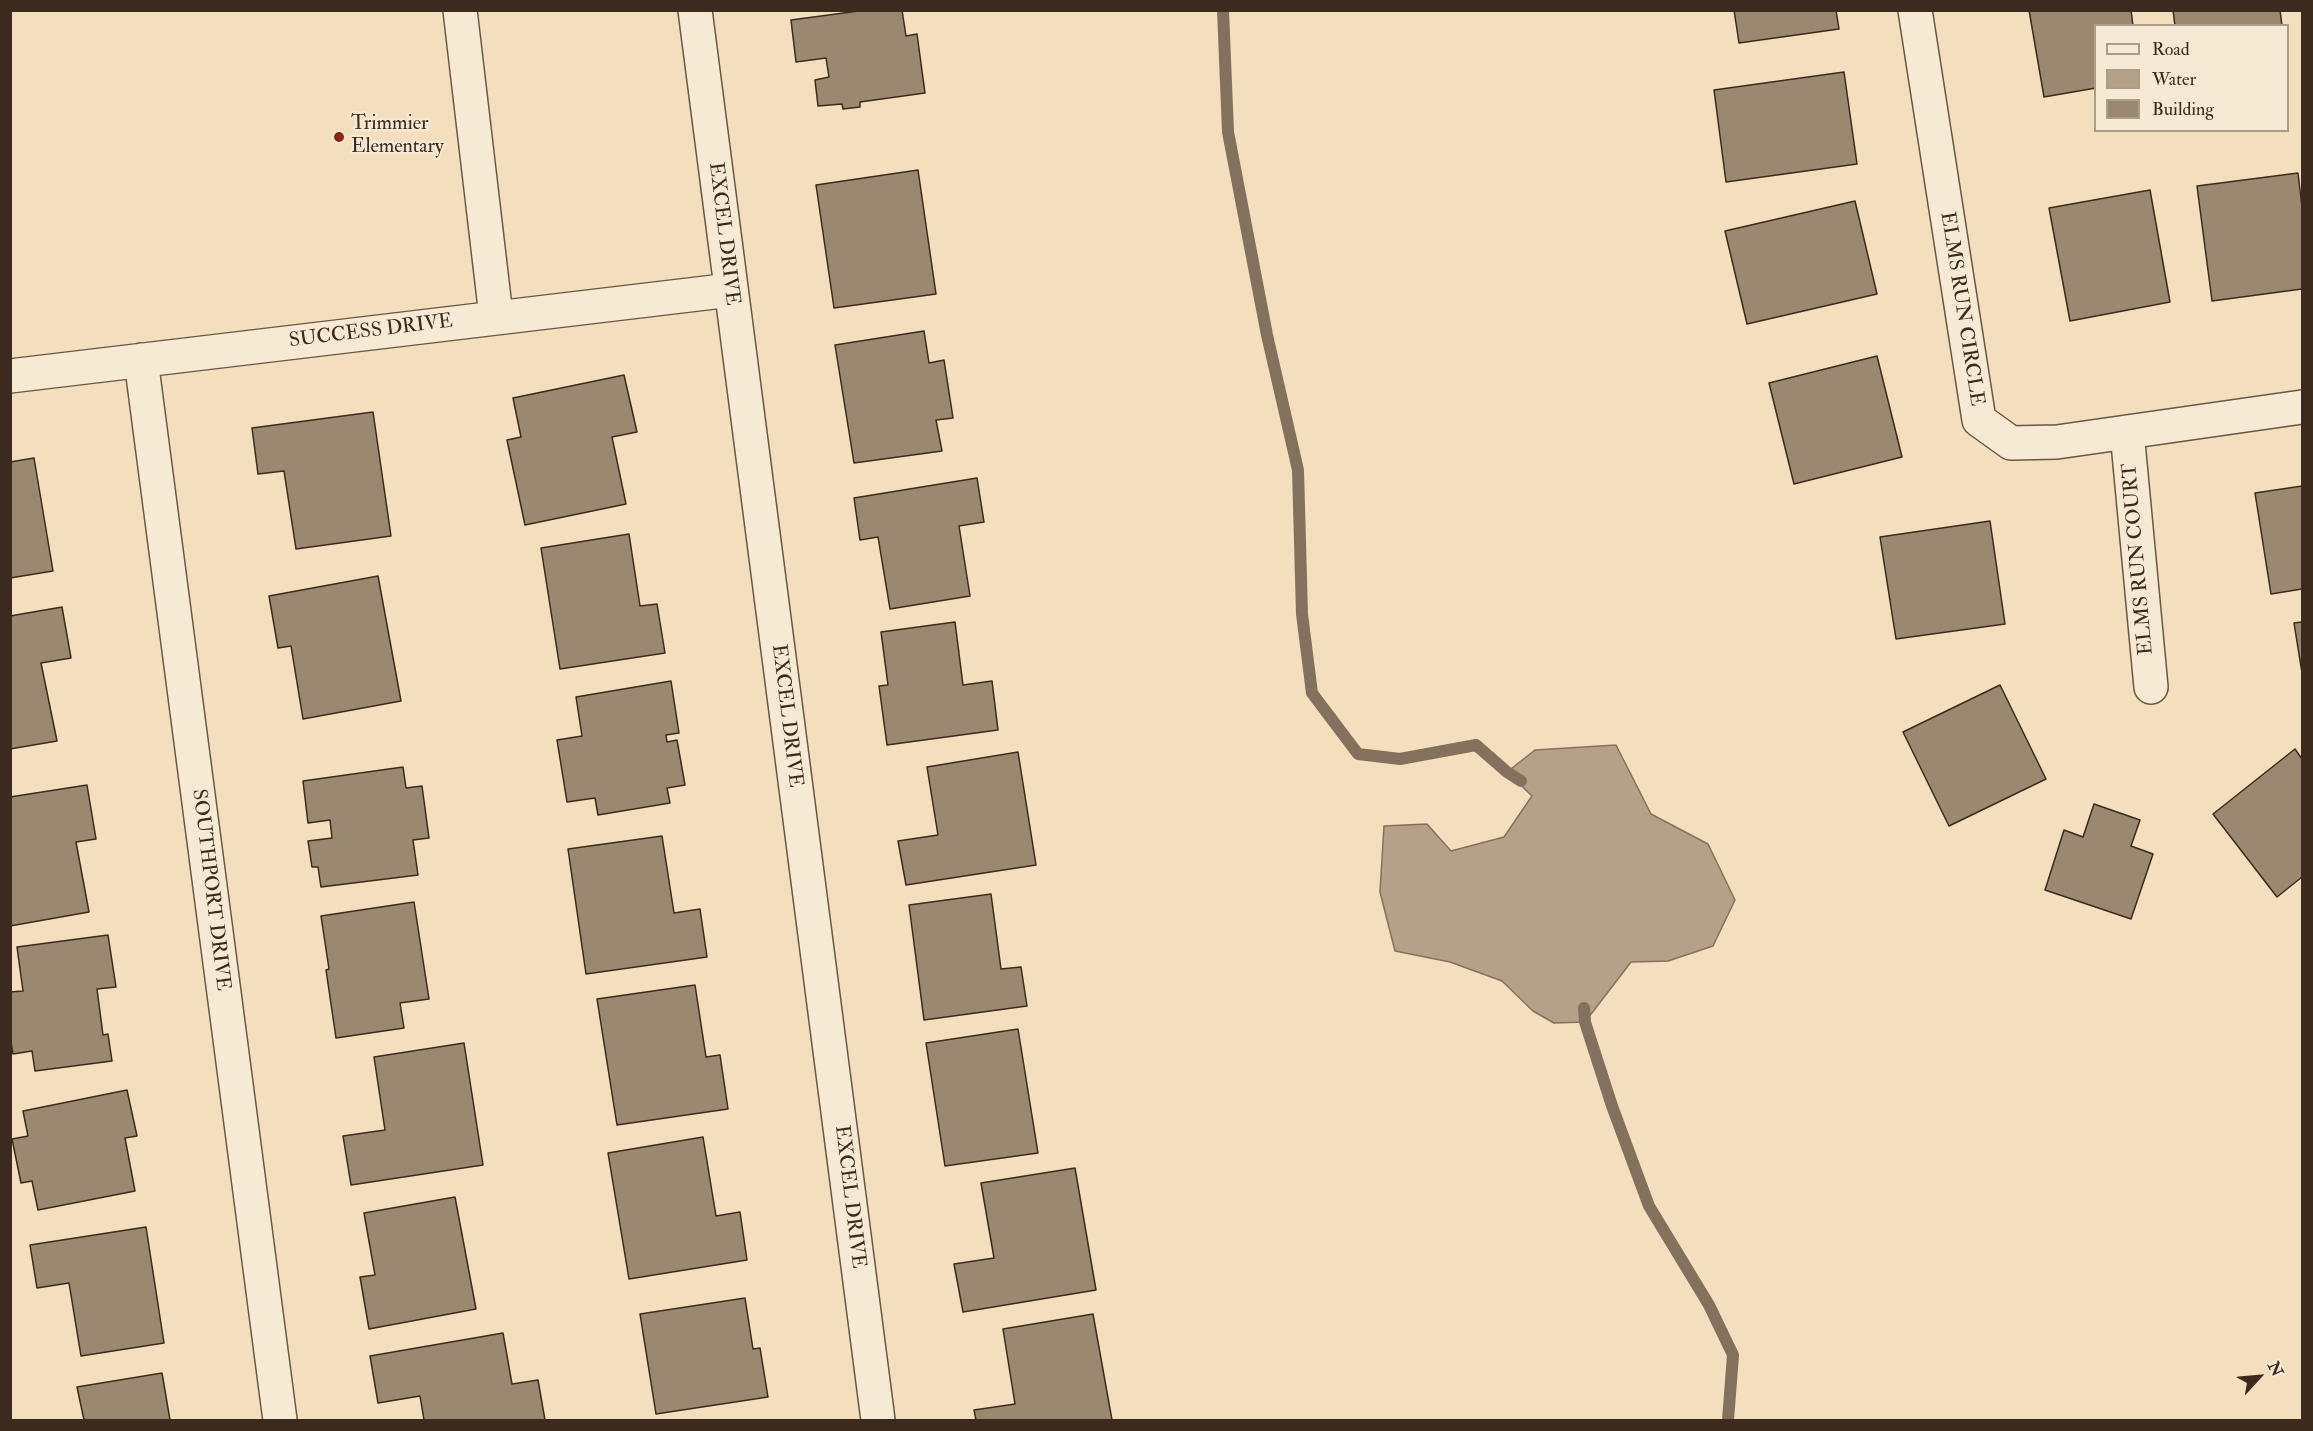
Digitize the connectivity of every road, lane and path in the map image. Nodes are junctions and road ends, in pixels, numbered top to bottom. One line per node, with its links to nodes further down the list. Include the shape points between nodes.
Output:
1 (460, 10): 5 (street)
2 (695, 10): 4 (street, EXCEL DRIVE)
3 (1915, 10): 9 (street, ELMS RUN CIRCLE, via 1979,420 2011,443)
4 (731, 290): 5 (street, SUCCESS DRIVE); 12 (street, EXCEL DRIVE)
5 (496, 316): 6 (street, SUCCESS DRIVE)
6 (141, 360): 7 (street, SUCCESS DRIVE); 11 (street, SOUTHPORT DRIVE)
7 (10, 376)
8 (2302, 407): 9 (street, ELMS RUN CIRCLE)
9 (2127, 432): 10 (street, ELMS RUN COURT)
10 (2151, 687)
11 (280, 1420)
12 (878, 1420)

